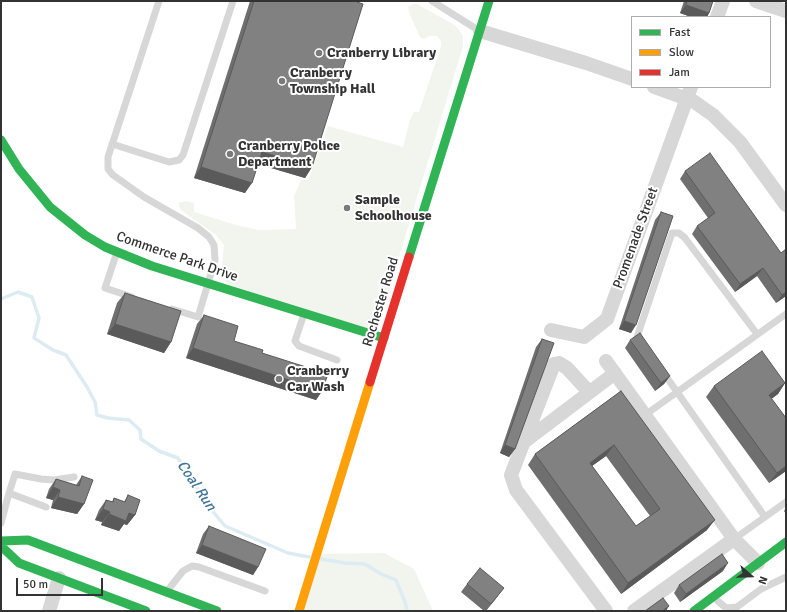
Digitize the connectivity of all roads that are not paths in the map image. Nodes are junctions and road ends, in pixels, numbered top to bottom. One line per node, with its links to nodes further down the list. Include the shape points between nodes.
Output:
1 (159, 1): 14 (lane)
2 (233, 1): 14 (lane, via 183,155 179,160 168,162)
3 (432, 1): 9 (lane)
4 (489, 1): 9 (street, Rochester Road)
5 (723, 1): 8 (street)
6 (756, 1): 7 (street)
7 (786, 11)
8 (717, 16)
9 (480, 31): 10 (street); 24 (street, Rochester Road)
10 (631, 79)
11 (660, 88): 12 (street)
12 (689, 93): 15 (street, via 693,101 713,115 740,142); 22 (street, Promenade Street, via 607,318 584,336)
13 (1, 140): 16 (street, Commerce Park Drive, via 19,170 50,207 85,234)
14 (112, 144): 17 (lane, via 108,169 113,175 209,237 216,252)
15 (786, 205)
16 (117, 252): 17 (street, Commerce Park Drive); 18 (lane, via 105,288)
17 (208, 284): 19 (lane, via 198,317); 20 (street, Commerce Park Drive)
18 (141, 300)
19 (162, 306)
20 (304, 313): 24 (street, Commerce Park Drive); 26 (lane, via 295,341 299,346)
21 (786, 314): 23 (lane)
22 (551, 330)
23 (757, 334): 25 (lane, via 685,238 679,233 672,232 637,337); 30 (lane)
24 (384, 338): 53 (street, Rochester Road)
25 (646, 349)
26 (337, 360)
27 (606, 361): 29 (street)
28 (659, 367): 30 (lane)
29 (615, 374): 31 (street); 32 (street)
30 (677, 391): 32 (lane); 38 (lane)
31 (589, 392): 33 (street); 33 (street, via 567,368 559,363 554,364)
32 (645, 415): 40 (street)
33 (524, 442): 54 (street, via 511,475 513,484)
34 (74, 477): 35 (lane, via 54,480 15,474)
35 (9, 493): 37 (lane); 39 (lane)
36 (786, 502): 38 (lane)
37 (46, 507)
38 (765, 517): 40 (lane)
39 (1, 523)
40 (734, 539): 44 (street); 55 (street)
41 (1, 541): 48 (street, via 28,540)
42 (786, 542): 44 (street)
43 (1, 546): 46 (street, via 20,563)
44 (758, 563): 49 (street)
45 (786, 577): 49 (lane, via 761,589 737,607 726,608)
46 (59, 578): 50 (street); 51 (street)
47 (265, 591): 48 (lane, via 192,566 184,571)
48 (166, 592): 52 (street)
49 (712, 597): 56 (street)
50 (49, 611)
51 (146, 611)
52 (217, 611)
53 (299, 611)
54 (606, 611)
55 (634, 611)
56 (694, 611)

